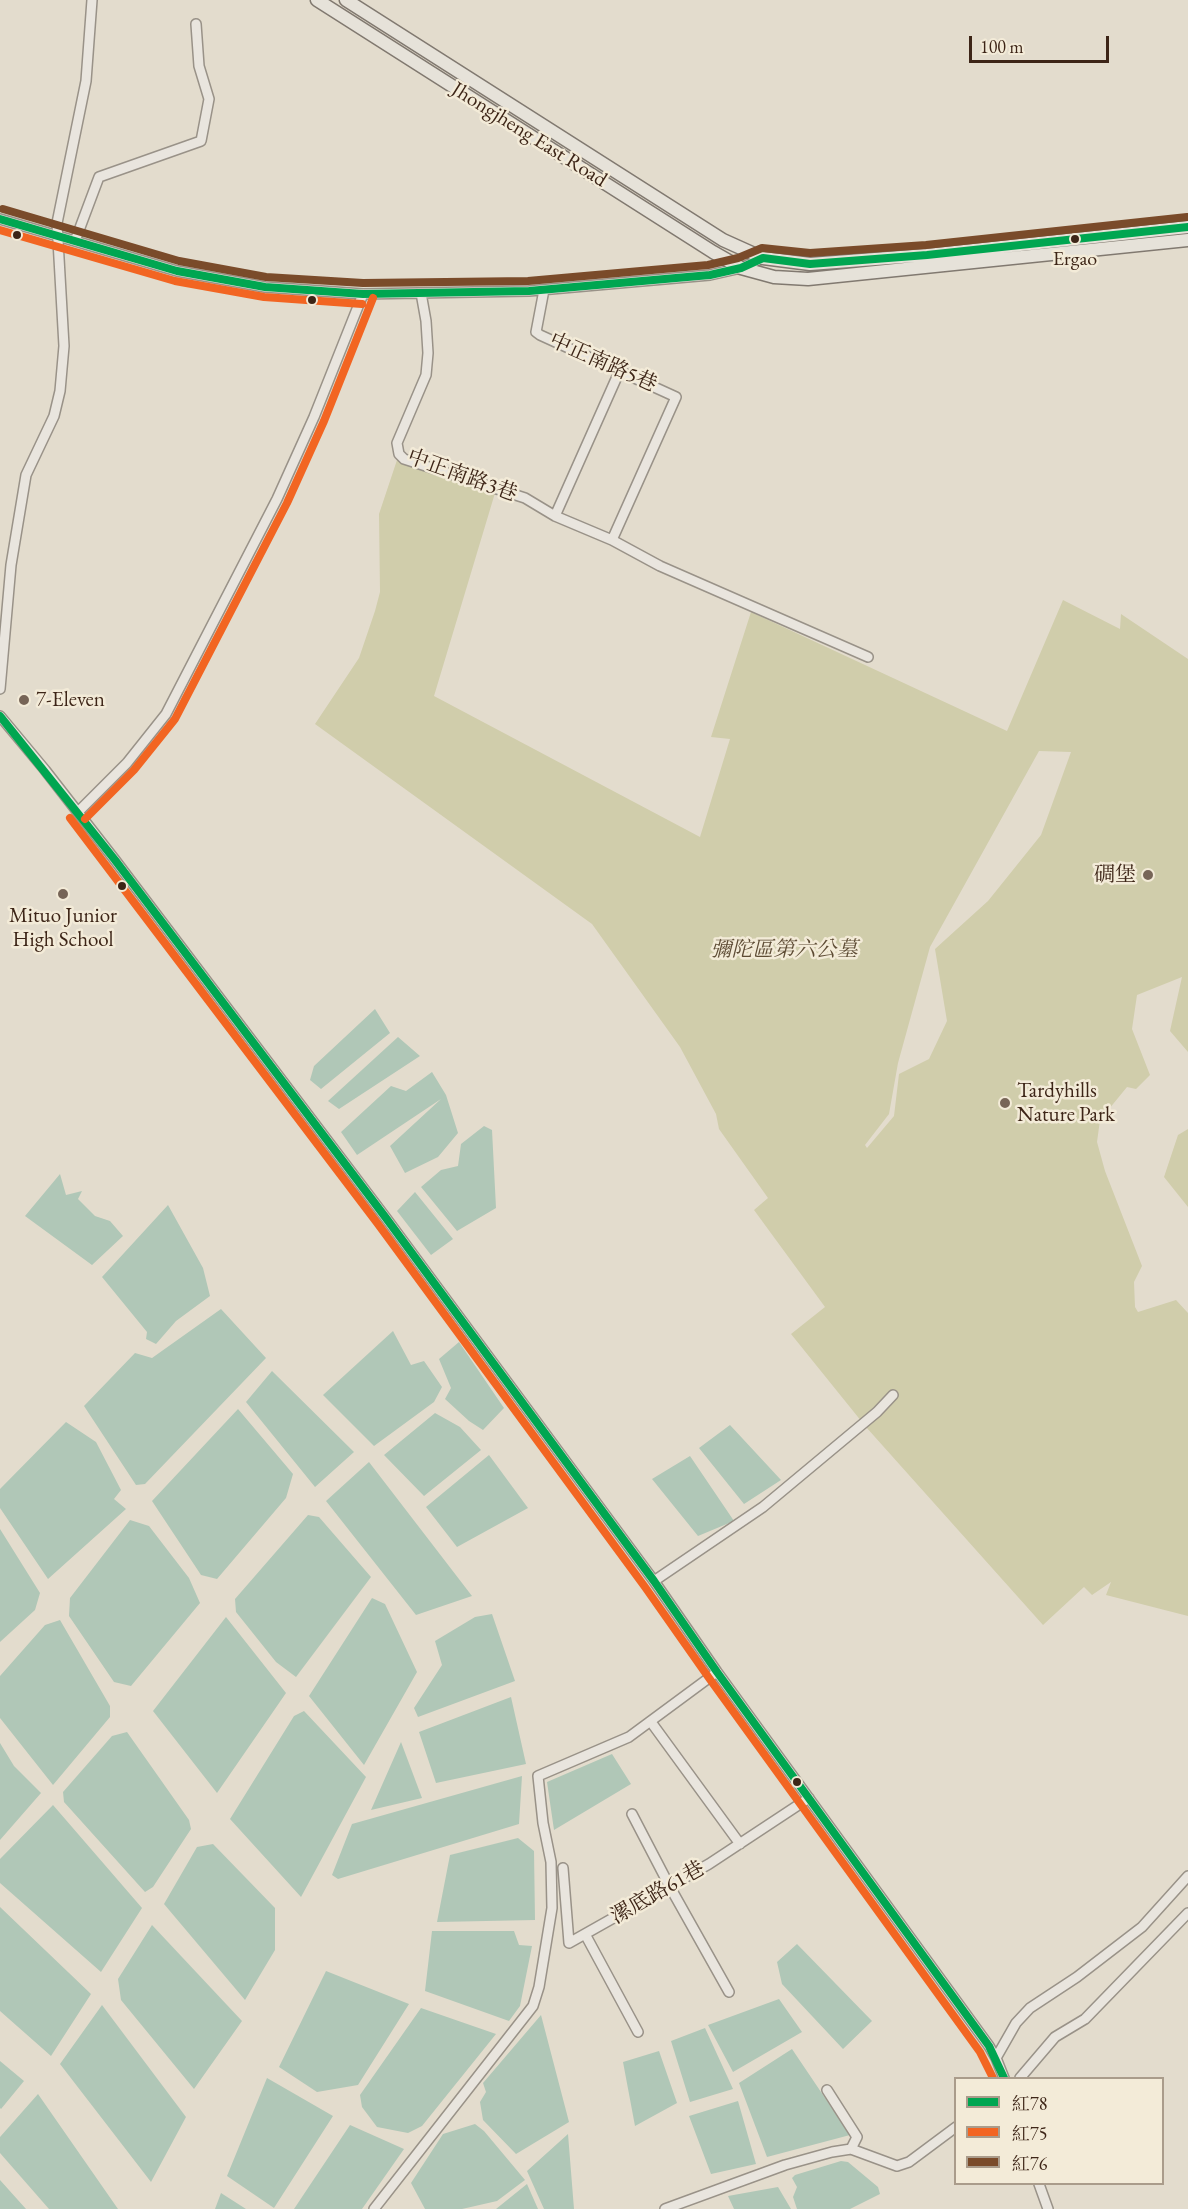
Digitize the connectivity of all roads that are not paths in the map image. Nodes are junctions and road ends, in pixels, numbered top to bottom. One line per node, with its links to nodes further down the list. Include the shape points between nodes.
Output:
1 (92, 0): 7 (street, via 86,81 57,223)
2 (317, 0): 11 (main road, Jhongjheng East Road)
3 (346, 0): 10 (main road, Jhongjheng East Road, via 723,240)
4 (196, 24): 9 (street, via 199,66 209,99 201,141 99,177)
5 (0, 219): 7 (street)
6 (1188, 227): 10 (main road, Jhongjheng East Road, via 810,264)
7 (58, 236): 9 (street); 19 (street, via 64,346 60,391 54,416 26,476 12,565)
8 (1188, 240): 11 (main road, Jhongjheng East Road, via 808,279 774,277)
9 (75, 241): 14 (street, via 177,271 265,286)
10 (763, 258): 11 (street)
11 (741, 268): 12 (street, via 710,275)
12 (544, 290): 13 (street); 15 (street, 中正南路5巷, via 536,332)
13 (421, 293): 14 (street); 16 (street, 中正南路3巷, via 428,353 426,375 397,443 399,454 404,459 509,491)
14 (363, 294): 21 (street, via 277,499 166,714 127,763)
15 (620, 370): 16 (street); 17 (street, 中正南路5巷, via 676,397)
16 (555, 516): 17 (street, 中正南路3巷)
17 (612, 540): 18 (street, 中正南路3巷, via 660,566)
18 (868, 657)
19 (0, 689)
20 (0, 716): 21 (street)
21 (78, 812): 23 (street, via 386,1218)
22 (893, 1395): 23 (street, via 763,1507)
23 (654, 1581): 24 (street)
24 (717, 1672): 25 (street); 26 (street)
25 (651, 1722): 28 (street); 43 (street, via 629,1737 538,1776 551,1862 552,1908 533,2006)
26 (809, 1798): 28 (street, 漯底路61巷); 36 (street)
27 (632, 1814): 31 (street)
28 (740, 1844): 31 (street, 漯底路61巷)
29 (563, 1868): 33 (street, via 569,1943)
30 (1188, 1876): 36 (street, via 1142,1927 1030,2008)
31 (670, 1887): 33 (street, 漯底路61巷); 34 (street)
32 (1188, 1913): 38 (street, via 1085,2019 1055,2037)
33 (585, 1934): 35 (street)
34 (729, 1992)
35 (638, 2032)
36 (996, 2058): 37 (street)
37 (1003, 2077)
38 (1022, 2077)
39 (827, 2090): 41 (street, via 857,2137)
40 (954, 2128): 41 (street, via 909,2162 897,2166)
41 (851, 2149): 44 (street, via 785,2165)
42 (1039, 2185): 45 (street)
43 (374, 2209)
44 (665, 2209)
45 (1048, 2209)

